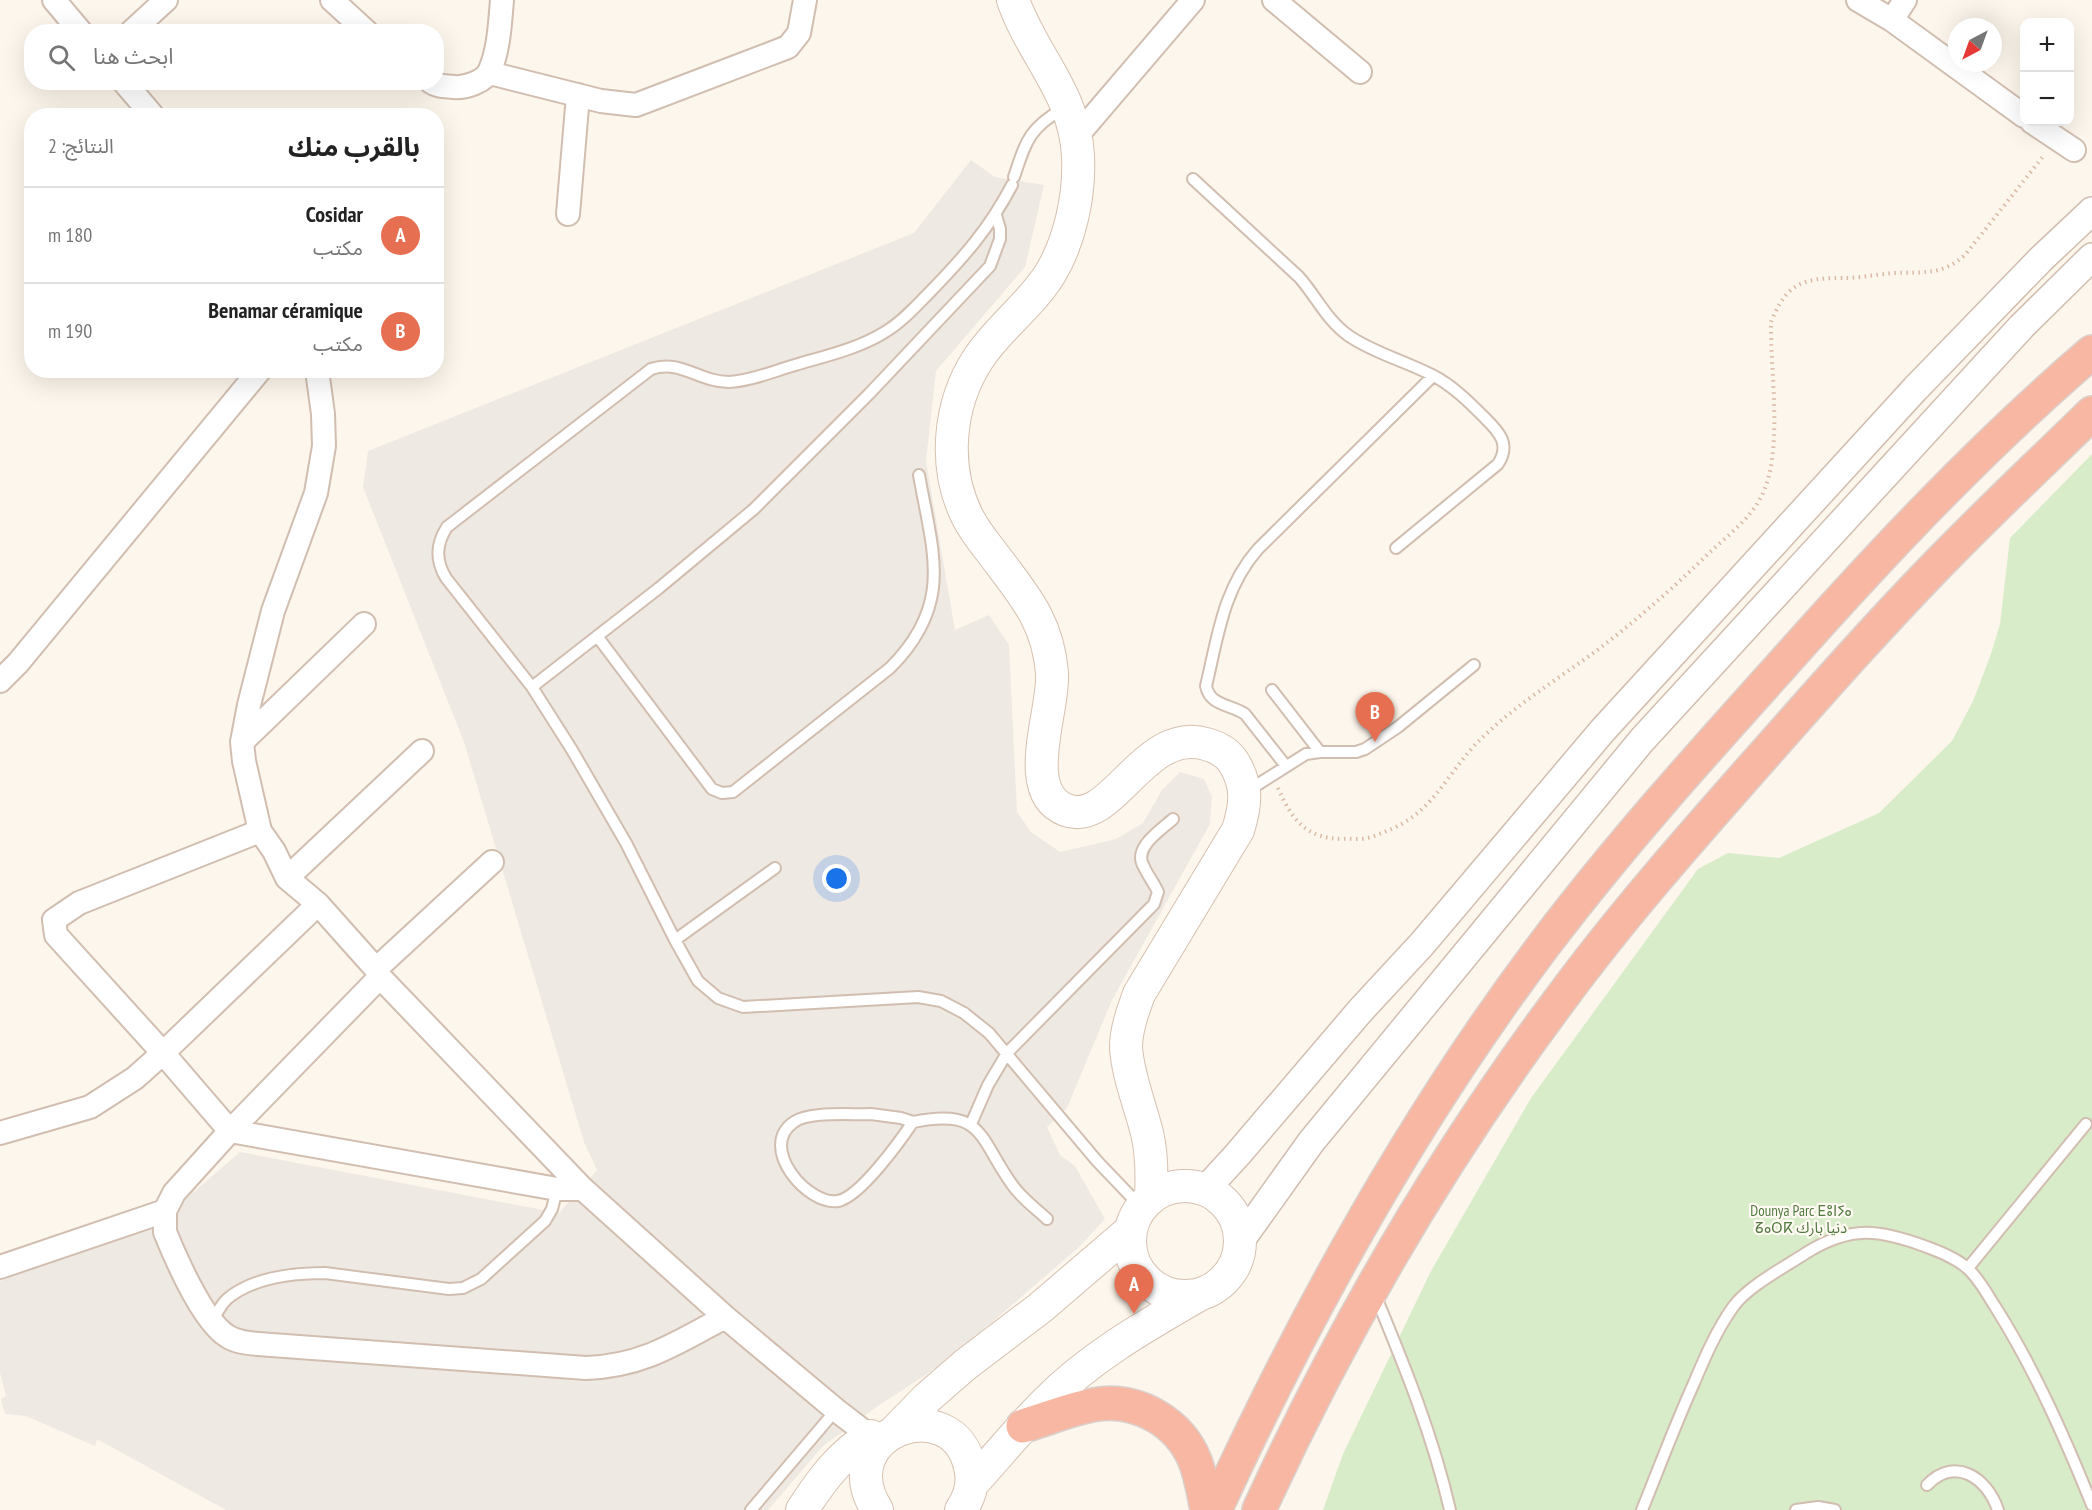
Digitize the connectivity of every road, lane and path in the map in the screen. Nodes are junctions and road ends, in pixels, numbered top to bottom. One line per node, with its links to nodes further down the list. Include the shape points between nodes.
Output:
1 (54, 0): 13 (street)
2 (166, 0): 14 (street)
3 (332, 0): 15 (street)
4 (359, 0): 16 (street)
5 (502, 0): 18 (street)
6 (805, 0): 21 (street, via 799,33 789,47 636,105)
7 (1013, 0): 22 (main road)
8 (1193, 0): 26 (street)
9 (1274, 0): 17 (street)
10 (1858, 0): 12 (street)
11 (1905, 0): 12 (street)
12 (1892, 20): 24 (street)
13 (74, 24)
14 (140, 24)
15 (360, 24)
16 (363, 24)
17 (1360, 72)
18 (490, 73): 19 (street, via 461,88); 21 (street)
19 (444, 87)
20 (131, 90): 23 (street)
21 (578, 95): 30 (street)
22 (1067, 107): 26 (main road); 31 (lane, via 1031,134)
23 (146, 108)
24 (2020, 112)
25 (2038, 126): 27 (street)
26 (1076, 137): 51 (main road, via 1076,191 1063,247 1033,298 978,358 963,387 953,418 951,454 957,487 967,516 1044,629 1053,678 1042,749 1042,777 1047,793 1057,804 1066,810 1087,810 1119,789 1162,749 1189,741 1220,749 1232,759)
27 (2065, 145): 50 (path, via 1956,263 1942,270 1919,273 1809,280 1792,289 1779,303 1771,321 1774,441 1761,497 1741,522 1644,614 1490,731 1416,816 1367,838 1320,836 1294,819)
28 (1193, 178): 34 (lane, via 1299,277 1339,328)
29 (2092, 211): 68 (street, via 1915,389 1611,721 1246,1146)
30 (568, 214)
31 (996, 215): 41 (lane, via 1000,238 984,273 754,509); 44 (lane, via 958,263 884,333 853,347 745,380 716,381 669,365 651,369 447,527 438,547 440,568)
32 (2092, 257): 74 (street, via 2022,326 1642,740 1311,1142)
33 (2092, 352): 91 (highway, via 1995,440 1881,555 1672,787 1543,946 1426,1115 1347,1245)
34 (1433, 376): 39 (lane, via 1496,429 1504,451 1498,464); 49 (lane, via 1258,549 1231,590 1206,686 1208,693 1212,700 1245,714)
35 (253, 378): 43 (street)
36 (318, 378): 46 (street, via 324,446 316,493 273,611)
37 (2092, 413): 77 (highway, via 1895,610 1663,869 1507,1072 1410,1221)
38 (919, 476): 41 (lane, via 934,579 931,604 922,628 890,668 733,792 722,794 712,789)
39 (1396, 548)
40 (364, 624): 46 (street)
41 (597, 636): 44 (lane)
42 (1474, 665): 48 (lane, via 1365,749)
43 (0, 681)
44 (532, 687): 58 (lane, via 608,811)
45 (1272, 690): 48 (lane)
46 (242, 742): 53 (street)
47 (422, 752): 56 (street)
48 (1320, 752): 49 (lane, via 1306,754)
49 (1286, 766): 50 (lane)
50 (1272, 775): 51 (lane)
51 (1246, 792): 67 (main road, via 1244,811 1231,845 1139,994 1129,1024 1126,1047)
52 (1173, 819): 61 (lane, via 1140,855 1158,892 1154,904)
53 (260, 831): 56 (street); 60 (street, via 79,903 54,920 56,935)
54 (492, 862): 59 (street)
55 (775, 868): 58 (lane)
56 (287, 878): 57 (street)
57 (318, 904): 59 (street); 60 (street)
58 (675, 940): 61 (lane, via 698,981 730,1004 756,1007 918,997 941,1000 964,1013)
59 (378, 973): 65 (street); 70 (street)
60 (164, 1053): 65 (street); 66 (street, via 135,1078 90,1107)
61 (1008, 1053): 63 (lane); 72 (lane)
62 (913, 1122): 62 (lane, via 871,1114 804,1117 783,1134 781,1153 807,1189 829,1201 839,1201 864,1182); 63 (lane, via 946,1118)
63 (971, 1124): 73 (lane, via 985,1139 1015,1189)
64 (2086, 1124): 76 (lane)
65 (230, 1131): 69 (street); 71 (street, via 174,1193)
66 (0, 1133)
67 (1147, 1134): 68 (main road); 72 (main road, via 1151,1166)
68 (1195, 1187): 72 (main road, via 1173,1187); 74 (main road, via 1228,1206)
69 (556, 1189): 70 (street); 80 (lane, via 545,1221 481,1279 463,1288 304,1273 244,1288 226,1300)
70 (583, 1189): 79 (street)
71 (165, 1212): 75 (street); 80 (street, via 169,1242)
72 (1141, 1212): 78 (main road, via 1132,1255 1140,1271 1152,1285 1174,1295); 83 (main road, via 1040,1308 965,1365)
73 (1047, 1219)
74 (1241, 1240): 78 (main road, via 1230,1274)
75 (0, 1267)
76 (1968, 1268): 87 (lane, via 2013,1335); 94 (lane, via 1943,1253 1892,1235 1869,1232 1825,1241 1762,1281 1735,1304 1714,1336)
77 (1372, 1288): 92 (highway); 93 (lane, via 1417,1396)
78 (1199, 1295): 82 (main road, via 1099,1358 1046,1401)
79 (725, 1317): 80 (street, via 644,1359 586,1368 258,1344 232,1339); 81 (street)
80 (212, 1323)
81 (836, 1410): 83 (street); 88 (lane)
82 (1023, 1426): 85 (main road); 90 (highway, via 1099,1404 1144,1410 1169,1425 1189,1448)
83 (882, 1437): 85 (main road, via 920,1425 949,1435 969,1460); 86 (main road, via 868,1463); 89 (main road, via 850,1450)
84 (1927, 1485): 97 (lane, via 1943,1473 1965,1472 1987,1489)
85 (966, 1498)
86 (867, 1502)
87 (2092, 1505)
88 (751, 1510)
89 (802, 1510)
90 (1207, 1510)
91 (1215, 1510)
92 (1258, 1510)
93 (1450, 1510)
94 (1642, 1510)
95 (1797, 1510): 96 (lane)
96 (1835, 1510)
97 (1998, 1510)

